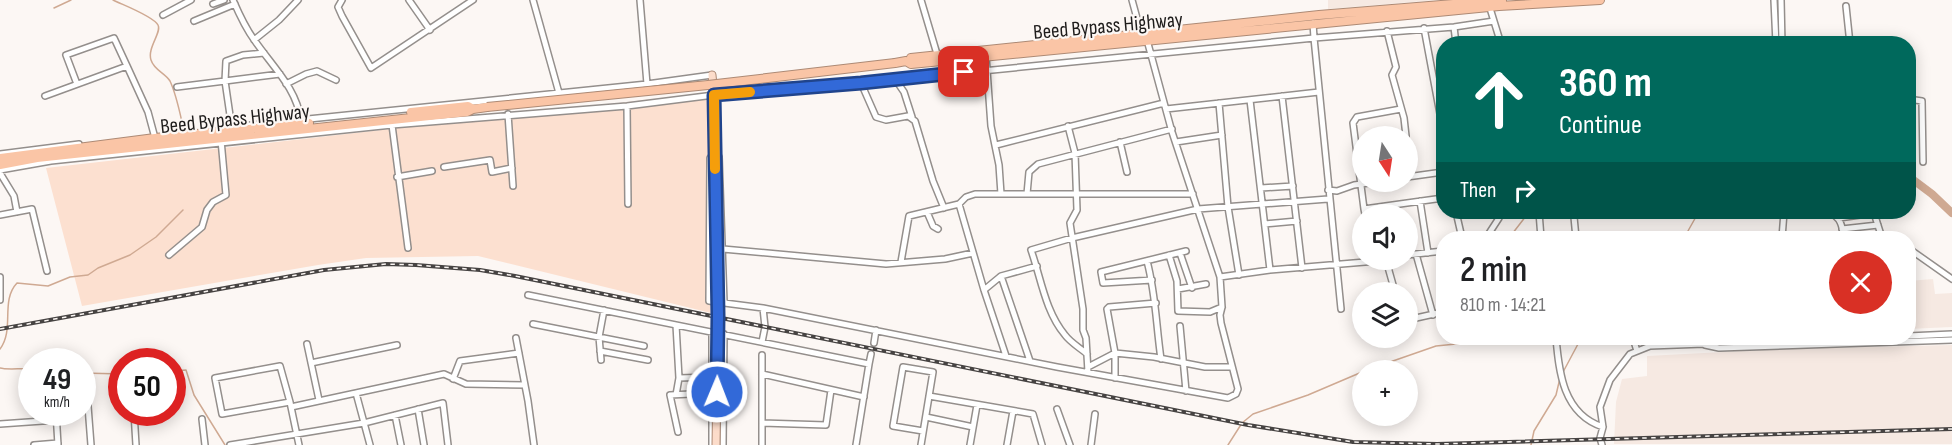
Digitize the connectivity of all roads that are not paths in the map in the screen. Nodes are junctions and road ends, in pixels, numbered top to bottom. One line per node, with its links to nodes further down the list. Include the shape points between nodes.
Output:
1 (191, 0): 20 (street)
2 (224, 0): 18 (street)
3 (298, 0): 35 (street)
4 (342, 0): 26 (street, via 338,7 371,68)
5 (418, 0): 16 (street)
6 (473, 0): 26 (street)
7 (533, 0): 55 (street)
8 (640, 0): 51 (street)
9 (921, 0): 37 (street)
10 (1132, 0): 28 (street)
11 (1509, 0): 17 (highway, Beed Bypass Highway)
12 (1600, 0): 17 (highway, Beed Bypass Highway)
13 (1774, 0): 31 (street)
14 (1781, 0): 32 (street)
15 (234, 2): 22 (street); 35 (street)
16 (410, 2): 26 (street)
17 (1488, 3): 21 (highway, Beed Bypass Highway); 23 (street)
18 (213, 4)
19 (1846, 6): 33 (street)
20 (163, 15)
21 (1313, 20): 28 (highway, Beed Bypass Highway); 34 (street)
22 (194, 21)
23 (1494, 21): 24 (street); 30 (street)
24 (1454, 27): 25 (street); 29 (street)
25 (1424, 28): 27 (street); 54 (street)
26 (429, 30)
27 (1387, 31): 34 (street); 65 (street)
28 (1144, 36): 37 (highway, Beed Bypass Highway); 38 (street); 39 (highway, Beed Bypass Highway)
29 (1455, 36)
30 (1499, 36)
31 (1776, 36)
32 (1782, 36)
33 (1849, 36)
34 (1314, 38): 38 (street); 53 (street)
35 (254, 40): 36 (street)
36 (264, 53): 43 (street); 47 (street, via 226,61)
37 (937, 54): 40 (highway, Beed Bypass Highway)
38 (1151, 54): 42 (street); 63 (street)
39 (986, 55): 40 (highway, Beed Bypass Highway); 42 (street)
40 (906, 62): 64 (highway, Beed Bypass Highway, bridge)
41 (127, 66): 49 (street); 49 (street, via 114,38 66,56); 76 (street)
42 (987, 70): 46 (street); 80 (street)
43 (280, 74): 47 (street); 50 (street)
44 (712, 75): 51 (street); 56 (main road)
45 (336, 80): 50 (street, via 317,71)
46 (895, 80): 48 (street); 67 (street, via 904,92)
47 (225, 81): 52 (street); 73 (street)
48 (861, 83): 56 (street); 67 (street, via 876,117)
49 (77, 84): 57 (street)
50 (286, 84): 72 (street, via 299,109)
51 (647, 84): 55 (street)
52 (177, 87)
53 (1319, 92): 58 (street); 99 (street)
54 (1436, 92)
55 (559, 93): 64 (street)
56 (714, 95): 62 (street); 82 (main road)
57 (45, 96)
58 (1282, 96): 59 (street); 96 (street)
59 (1251, 100): 61 (street); 98 (street)
60 (1916, 100): 85 (street, via 1922,101)
61 (1219, 103): 63 (street); 75 (street)
62 (627, 106): 66 (street); 108 (street)
63 (1165, 106): 69 (street); 74 (street)
64 (480, 108): 66 (street); 68 (street); 72 (highway, Beed Bypass Highway)
65 (1401, 109): 70 (street, via 1354,119); 71 (street)
66 (508, 114): 88 (street)
67 (912, 117): 113 (street)
68 (392, 125): 72 (street); 94 (street)
69 (1068, 126): 80 (street); 83 (street)
70 (1353, 126)
71 (1404, 126)
72 (301, 127): 73 (highway, Beed Bypass Highway); 77 (highway, Beed Bypass Highway)
73 (232, 128): 76 (highway, Beed Bypass Highway)
74 (1172, 129): 78 (street); 79 (street)
75 (1222, 135): 79 (street); 112 (street)
76 (155, 137): 81 (highway, Beed Bypass Highway)
77 (221, 141): 81 (highway, Beed Bypass Highway, via 147,149); 134 (street, via 226,195 213,202 202,227)
78 (1120, 142): 83 (street); 91 (street)
79 (1176, 142): 103 (street)
80 (996, 145): 100 (street)
81 (104, 148): 84 (highway, Beed Bypass Highway); 86 (highway, Beed Bypass Highway); 89 (street)
82 (715, 151): 128 (street, via 719,157); 158 (street, via 710,158 710,301); 251 (main road, bridge, via 718,315)
83 (1075, 153): 101 (street, via 1038,164 1029,172); 102 (street)
84 (0, 156)
85 (1923, 162)
86 (0, 165)
87 (444, 167): 88 (street, via 490,160 492,172)
88 (512, 168): 95 (street)
89 (0, 171): 115 (street, via 14,196)
90 (432, 171): 94 (street)
91 (1127, 172)
92 (1436, 173): 93 (street)
93 (1418, 176)
94 (397, 177): 127 (street)
95 (513, 186)
96 (1293, 186): 98 (street); 106 (street)
97 (1352, 186): 99 (street)
98 (1260, 188): 110 (street)
99 (1328, 190): 104 (street)
100 (1001, 194): 101 (street); 109 (street, via 975,194)
101 (1027, 194): 102 (street)
102 (1077, 194): 103 (street); 126 (street, via 1077,210 1070,223)
103 (1193, 194): 114 (street)
104 (1329, 199): 106 (street); 140 (street)
105 (1436, 199): 107 (street)
106 (1295, 201): 110 (street); 120 (street)
107 (1420, 201): 111 (street); 131 (street)
108 (628, 204)
109 (959, 204): 113 (street); 130 (street)
110 (1262, 204): 112 (street); 121 (street)
111 (1400, 204)
112 (1228, 207): 114 (street); 145 (street)
113 (944, 208): 116 (street)
114 (1198, 209): 126 (street); 148 (street)
115 (17, 212): 117 (street); 144 (street, via 32,209)
116 (927, 212): 123 (street); 138 (street, via 909,216)
117 (0, 215)
118 (1839, 219): 124 (street)
119 (1876, 219): 122 (street)
120 (1297, 221): 121 (street); 142 (street)
121 (1265, 224): 143 (street)
122 (1878, 225): 124 (street); 125 (street)
123 (938, 229)
124 (1842, 229)
125 (1880, 231)
126 (1072, 238): 141 (street, via 1031,250); 192 (street)
127 (408, 248)
128 (723, 249): 138 (street, via 886,264); 158 (street)
129 (1436, 252): 131 (street)
130 (973, 253): 138 (street); 155 (street)
131 (1428, 253): 132 (street)
132 (1418, 254)
133 (1916, 254): 149 (street)
134 (169, 255)
135 (1169, 255): 136 (street); 152 (street, via 1183,252); 154 (street)
136 (1147, 261): 150 (street); 150 (street, via 1101,272 1103,283)
137 (1418, 261): 165 (street)
138 (901, 262)
139 (1352, 263): 140 (street)
140 (1336, 265): 142 (street); 162 (street)
141 (1036, 266): 146 (street); 192 (street, via 1055,321 1066,337)
142 (1302, 268): 143 (street)
143 (1270, 270): 145 (street)
144 (47, 271)
145 (1239, 275): 148 (street)
146 (1001, 276): 155 (street); 198 (street)
147 (0, 277): 153 (street)
148 (1221, 277): 160 (street)
149 (1952, 279)
150 (1152, 280): 159 (street)
151 (1206, 284): 152 (street)
152 (1192, 288): 154 (street)
153 (1, 289): 157 (street)
154 (1178, 289): 160 (street, via 1178,311 1210,312)
155 (984, 290): 194 (street)
156 (528, 295): 163 (street)
157 (0, 300)
158 (724, 302): 161 (street)
159 (1156, 303): 190 (street, via 1107,309); 195 (street)
160 (1222, 307): 202 (street, via 1221,322)
161 (763, 308): 170 (street); 179 (street)
162 (1341, 309)
163 (604, 310): 168 (street); 175 (street)
164 (1436, 314): 165 (street)
165 (1433, 315): 166 (street)
166 (1418, 318)
167 (533, 324): 175 (street)
168 (676, 325): 171 (street); 207 (street)
169 (1179, 326): 200 (street)
170 (876, 330): 180 (street); 194 (street)
171 (712, 332): 172 (street); 205 (street)
172 (724, 334): 179 (street); 252 (street)
173 (1952, 334): 174 (street)
174 (1916, 336)
175 (599, 337): 186 (street); 187 (street)
176 (516, 338): 189 (street)
177 (1916, 340): 178 (street)
178 (1952, 340)
179 (762, 342): 201 (street)
180 (874, 342)
181 (307, 344): 199 (street)
182 (397, 345): 199 (street)
183 (1557, 345): 235 (street, via 1559,373 1569,400)
184 (1635, 345): 188 (street)
185 (1677, 345): 188 (street, via 1650,346)
186 (644, 346)
187 (600, 351): 196 (street); 197 (street)
188 (1637, 351): 235 (street, via 1630,354 1610,380 1600,407)
189 (519, 353): 206 (street, via 460,361); 209 (street)
190 (1115, 353): 195 (street); 203 (street); 208 (street)
191 (871, 354): 201 (street)
192 (1087, 354): 203 (street)
193 (762, 355): 204 (street)
194 (1006, 357): 198 (street)
195 (1161, 359): 200 (street)
196 (601, 360)
197 (648, 360)
198 (1030, 361): 203 (street)
199 (310, 363): 217 (street)
200 (1183, 363): 202 (street); 211 (street)
201 (869, 364): 216 (street)
202 (1232, 367): 211 (street, via 1238,388 1228,399)
203 (1088, 370): 208 (street)
204 (762, 374): 210 (street); 229 (street)
205 (712, 377): 207 (street); 213 (street)
206 (453, 378): 209 (street, via 466,384); 212 (street, via 444,374)
207 (679, 378): 214 (street)
208 (1115, 378): 211 (street)
209 (525, 385): 250 (street)
210 (831, 390): 216 (street); 229 (street, via 826,425)
211 (1186, 392)
212 (356, 393): 217 (street); 228 (street)
213 (712, 393): 214 (street); 251 (street)
214 (676, 395): 237 (street, via 670,395)
215 (929, 396): 219 (street); 225 (street); 236 (street, via 933,372 903,367 893,426)
216 (864, 397): 254 (street)
217 (319, 400): 218 (street)
218 (290, 404): 218 (street, via 222,414 215,378 280,366); 238 (street)
219 (977, 405): 222 (street); 234 (street)
220 (418, 409): 224 (street); 248 (street); 249 (street, via 443,403)
221 (1057, 409): 259 (street)
222 (1013, 411): 257 (street); 258 (street, via 1033,414)
223 (1095, 414): 260 (street)
224 (395, 415): 228 (street); 247 (street)
225 (926, 417): 234 (street); 236 (street)
226 (202, 419): 243 (street)
227 (18, 423): 230 (street)
228 (364, 423): 238 (street); 246 (street)
229 (762, 423): 253 (street)
230 (0, 424)
231 (57, 426): 239 (street)
232 (90, 426): 241 (street)
233 (135, 426): 242 (street)
234 (973, 427): 256 (street)
235 (1603, 427): 261 (street)
236 (923, 431): 255 (street)
237 (678, 432)
238 (297, 435): 244 (street); 245 (street)
239 (58, 444): 240 (street)
240 (34, 445)
241 (91, 445)
242 (136, 445)
243 (205, 445)
244 (230, 445)
245 (299, 445)
246 (370, 445)
247 (400, 445)
248 (424, 445)
249 (448, 445)
250 (534, 445)
251 (714, 445)
252 (723, 445)
253 (762, 445)
254 (856, 445)
255 (921, 445)
256 (970, 445)
257 (1007, 445)
258 (1042, 445)
259 (1070, 445)
260 (1091, 445)
261 (1602, 445)

